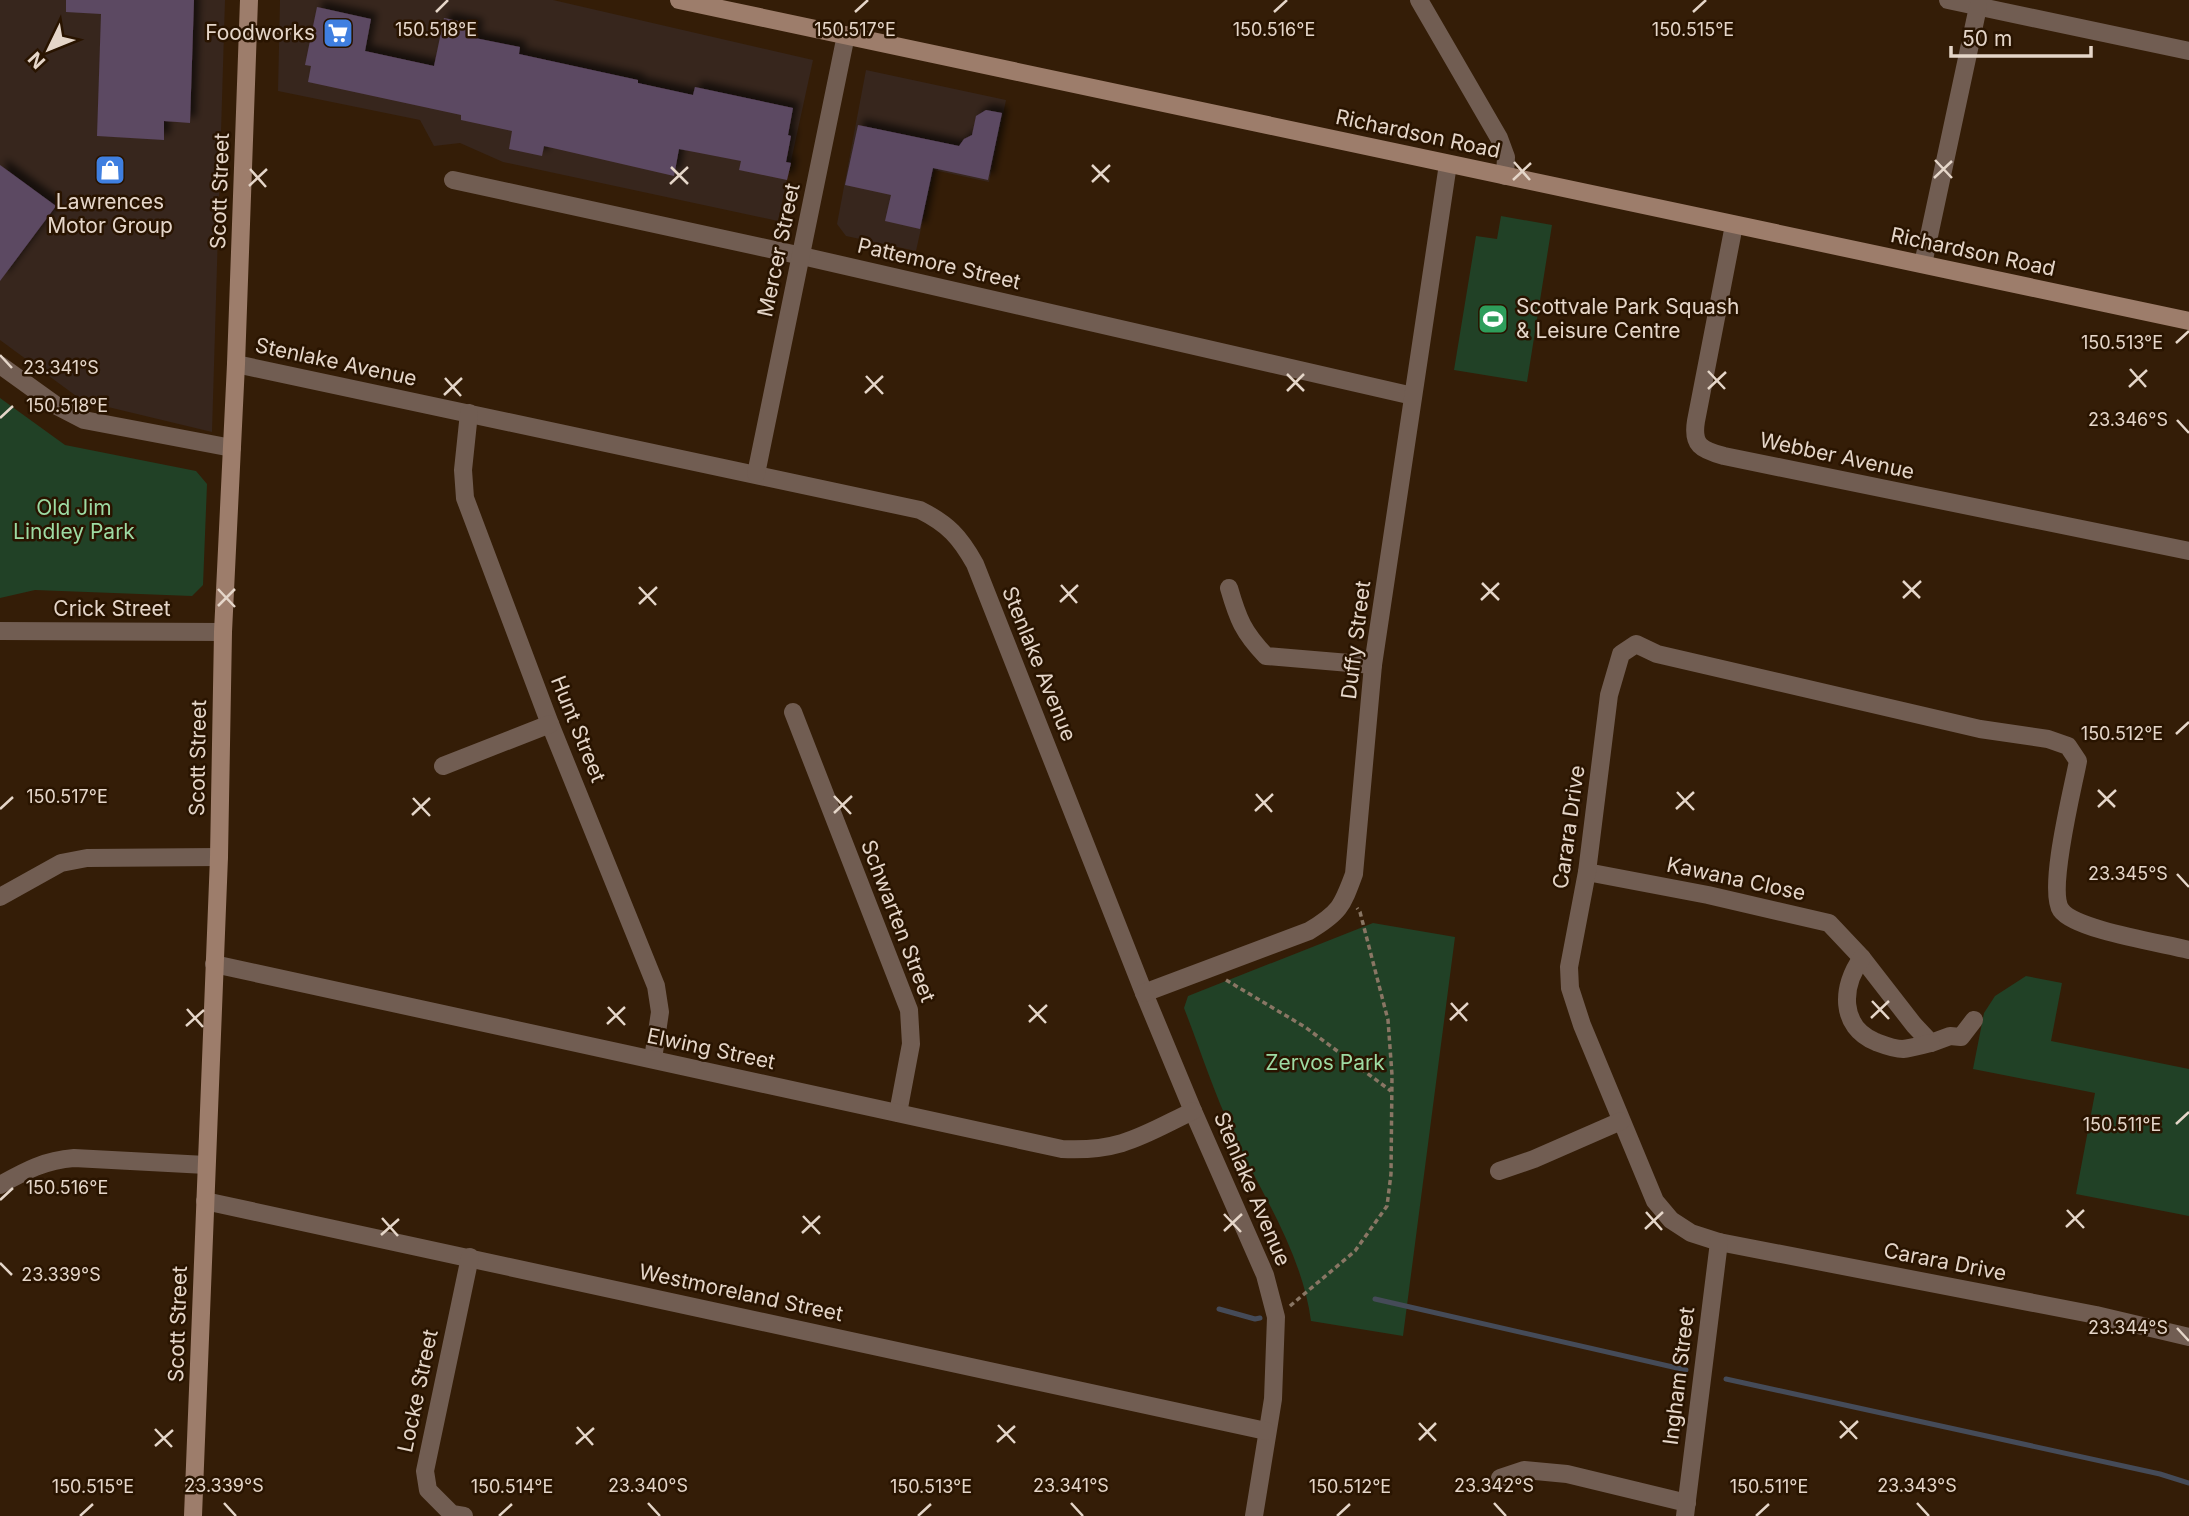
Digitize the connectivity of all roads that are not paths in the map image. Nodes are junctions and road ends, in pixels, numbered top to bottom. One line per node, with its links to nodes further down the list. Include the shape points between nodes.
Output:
1 (249, 0): 15 (main road, Scott Street)
2 (679, 0): 6 (main road, Richardson Road)
3 (1419, 0): 9 (street, via 1499,138 1506,157)
4 (1948, 0): 5 (street)
5 (1978, 7): 7 (street); 13 (street)
6 (846, 35): 8 (main road, Richardson Road); 12 (street, Mercer Street)
7 (2189, 51)
8 (1448, 164): 9 (main road, Richardson Road); 17 (street, Duffy Street)
9 (1505, 176): 11 (main road, Richardson Road)
10 (453, 180): 12 (street, Pattemore Street)
11 (1734, 225): 13 (main road, Richardson Road); 21 (street, Webber Avenue, via 1696,421 1698,445 1737,459)
12 (802, 256): 17 (street, Pattemore Street); 20 (street, Mercer Street)
13 (1923, 264): 14 (main road, Richardson Road)
14 (2189, 321)
15 (236, 364): 18 (street, Stenlake Avenue); 19 (main road, Scott Street)
16 (0, 365): 19 (street, via 84,420)
17 (1413, 396): 25 (street, Duffy Street)
18 (469, 413): 20 (street, Stenlake Avenue); 27 (street, Hunt Street, via 465,498)
19 (232, 448): 24 (main road, Scott Street)
20 (756, 474): 35 (street, Stenlake Avenue, via 920,510 943,521 964,544)
21 (2189, 551)
22 (1228, 588): 25 (street, via 1248,637 1266,656)
23 (0, 631): 24 (street, Crick Street)
24 (223, 632): 29 (main road, Scott Street)
25 (1373, 665): 35 (street, Duffy Street, via 1354,874 1332,917 1309,931)
26 (793, 712): 40 (street, Schwarten Street, via 909,1010 911,1044)
27 (550, 724): 28 (street); 38 (street, Hunt Street, via 656,986 660,1012)
28 (443, 766)
29 (219, 857): 31 (street, via 87,858 61,863); 34 (main road, Scott Street)
30 (1587, 872): 32 (street, Carara Drive, via 1609,695 1621,654 1636,644 1657,654 2068,746 2078,761 2055,885 2060,909 2090,926); 33 (street, Kawana Close, via 1829,923); 41 (street, Carara Drive, via 1569,967 1570,988)
31 (0, 897)
32 (2189, 950)
33 (1862, 958): 37 (street, Kawana Close); 37 (street, via 1854,969 1847,1009 1854,1027 1889,1047)
34 (214, 964): 38 (street, Elwing Street); 42 (main road, Scott Street)
35 (1144, 993): 39 (street, Stenlake Avenue)
36 (1974, 1020): 37 (street, via 1961,1037)
37 (1931, 1043)
38 (653, 1059): 40 (street, Elwing Street)
39 (1193, 1111): 40 (street, Elwing Street, via 1125,1144 1085,1150); 49 (street, Stenlake Avenue, via 1265,1275 1276,1317 1273,1399)
40 (898, 1113)
41 (1621, 1121): 43 (street); 46 (street, Carara Drive, via 1655,1200 1671,1220)
42 (206, 1165): 44 (street, via 64,1158 35,1166); 45 (main road, Scott Street)
43 (1499, 1171)
44 (0, 1185)
45 (205, 1201): 47 (street, Westmoreland Street); 52 (main road, Scott Street)
46 (1719, 1242): 48 (street, Carara Drive); 51 (street, Ingham Street)
47 (470, 1257): 49 (street, Westmoreland Street); 53 (street, Locke Street, via 425,1471 428,1490 452,1514)
48 (2189, 1337)
49 (1266, 1431): 54 (street, Stenlake Avenue)
50 (1500, 1478): 51 (street, via 1524,1470 1567,1474)
51 (1686, 1510)
52 (193, 1516)
53 (464, 1516)
54 (1254, 1516)

